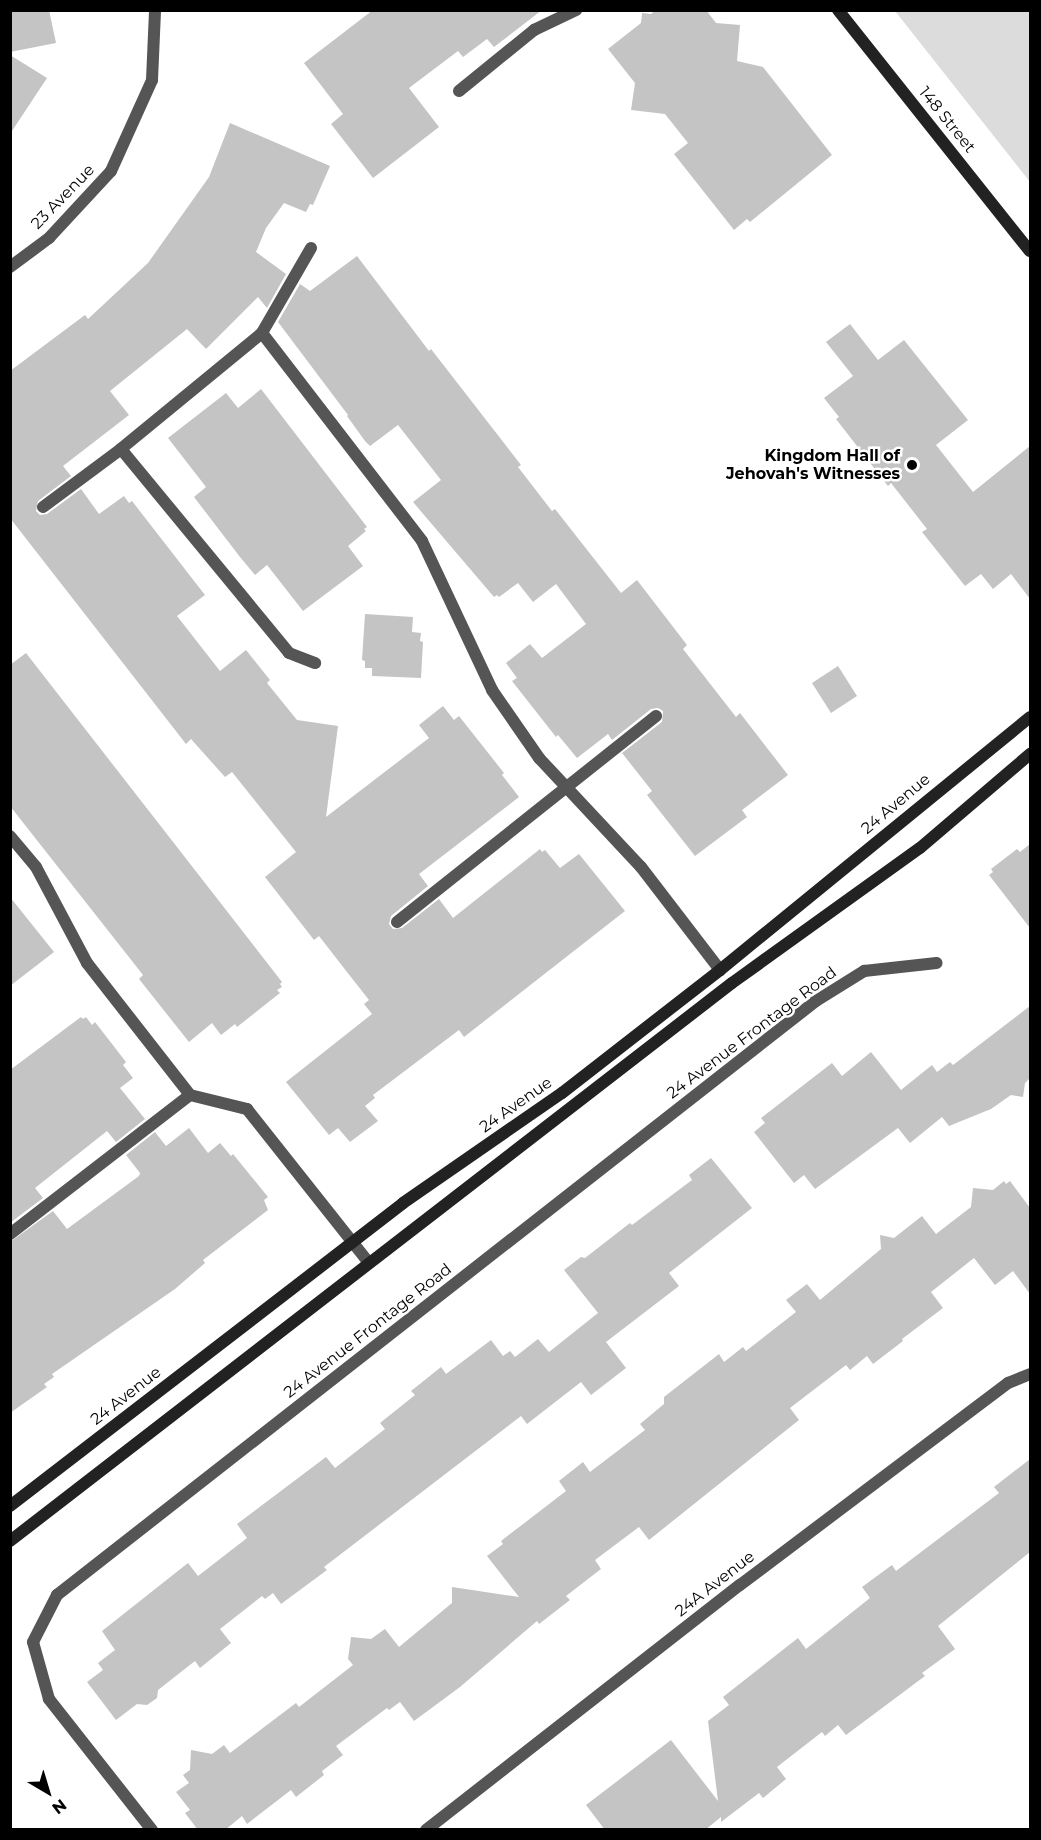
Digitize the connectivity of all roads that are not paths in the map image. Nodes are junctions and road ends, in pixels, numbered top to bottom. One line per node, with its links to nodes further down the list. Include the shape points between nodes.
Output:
1 (155, 10): 7 (street, 23 Avenue, via 152,80 111,171 49,238)
2 (576, 10): 4 (street, via 534,30)
3 (838, 10): 6 (main road, 148 Street)
4 (459, 91)
5 (311, 248): 8 (street)
6 (1030, 251)
7 (10, 267)
8 (262, 333): 9 (street); 15 (street, via 422,541 492,690 539,759)
9 (121, 449): 10 (street); 11 (street, via 289,653)
10 (43, 507)
11 (315, 663)
12 (656, 716): 15 (street)
13 (1030, 717): 19 (main road, 24 Avenue)
14 (1030, 754): 23 (main road, 24 Avenue, via 920,848 732,983)
15 (566, 790): 17 (street); 19 (street, via 641,867)
16 (10, 836): 20 (street, via 36,867 87,963)
17 (397, 922)
18 (937, 963): 27 (street, 24 Avenue Frontage Road, via 864,971 816,1001 57,1595 33,1642 48,1699)
19 (720, 970): 22 (main road, 24 Avenue, via 562,1093)
20 (190, 1095): 21 (street); 22 (street, via 247,1109)
21 (10, 1234)
22 (353, 1242): 23 (street); 25 (main road, 24 Avenue)
23 (369, 1263): 26 (main road, 24 Avenue)
24 (1030, 1374): 28 (street, 24A Avenue, via 1008,1383 740,1585)
25 (10, 1506)
26 (10, 1541)
27 (152, 1830)
28 (426, 1830)

